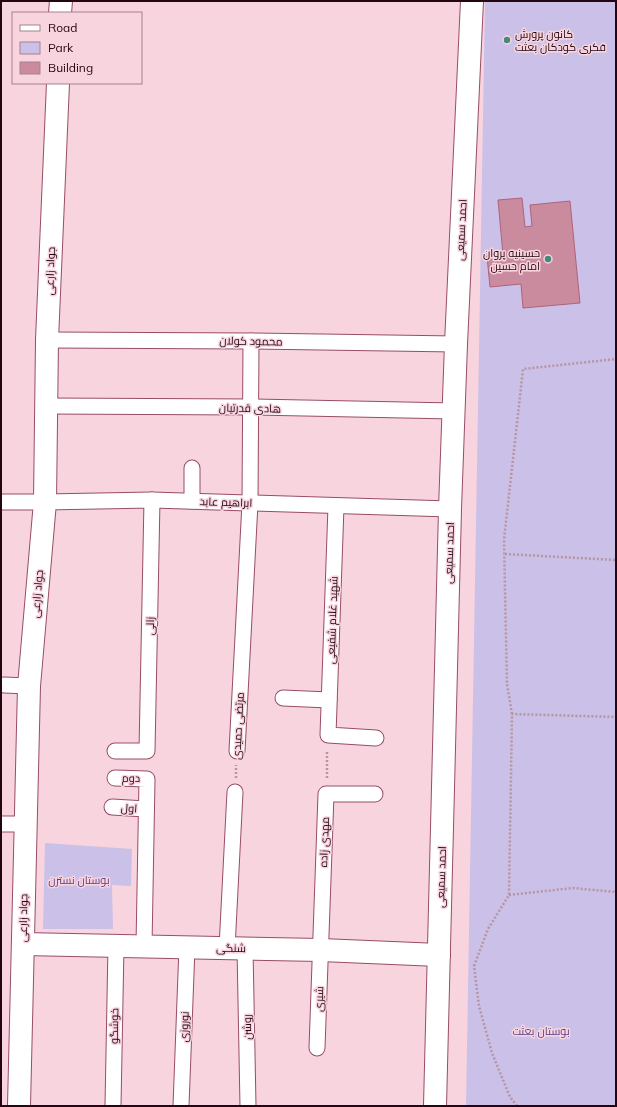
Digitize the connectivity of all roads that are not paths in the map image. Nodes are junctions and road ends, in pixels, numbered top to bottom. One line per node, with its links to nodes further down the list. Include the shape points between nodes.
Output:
1 (61, 1): 3 (street)
2 (472, 1): 7 (street, احمد سمیعی)
3 (60, 12)
4 (58, 84): 5 (street, جواد زارعی)
5 (47, 340): 6 (street, محمود کولان); 8 (street, جواد زارعی)
6 (252, 341): 7 (street, محمود کولان); 9 (street, مرتضی حمیدی)
7 (456, 344): 10 (street, احمد سمیعی)
8 (46, 406): 9 (street, هادی قدرتیان); 14 (street, جواد زارعی)
9 (251, 408): 10 (street, هادی قدرتیان); 16 (street, مرتضی حمیدی)
10 (454, 411): 18 (street, احمد سمیعی)
11 (192, 468): 15 (street)
12 (152, 500): 14 (street, ابراهیم عابد); 15 (street, ابراهیم عابد); 25 (street, زالی, via 147,751)
13 (1, 502): 14 (street, ابراهیم عابد)
14 (45, 502): 20 (street, جواد زارعی)
15 (192, 502): 16 (street, ابراهیم عابد)
16 (250, 503): 17 (street, ابراهیم عابد); 24 (street, مرتضی حمیدی)
17 (336, 506): 18 (street, ابراهیم عابد); 22 (street, شهید غلام شفیعی)
18 (450, 510): 39 (street, احمد سمیعی)
19 (4, 685): 20 (street)
20 (29, 686): 32 (street, جواد زارعی)
21 (283, 698): 22 (street)
22 (329, 700): 23 (street, شهید غلام شفیعی, via 328,735)
23 (376, 738)
24 (237, 750)
25 (115, 751)
26 (115, 778): 30 (street, دوم, via 147,779)
27 (235, 792): 37 (street)
28 (375, 794): 38 (street, مهدی زاده, via 326,794)
29 (112, 807): 30 (street, اول)
30 (146, 809): 35 (street)
31 (1, 824): 32 (street)
32 (26, 824): 33 (street, جواد زارعی)
33 (23, 944): 34 (street, شنگی); 41 (street, جواد زارعی)
34 (116, 946): 35 (street, شنگی); 42 (street, خوشگو)
35 (144, 946): 36 (street, شنگی)
36 (187, 947): 37 (street, شنگی); 43 (street, نوروزی)
37 (236, 948): 38 (street, شنگی); 44 (street, روشن)
38 (321, 950): 39 (street, شنگی); 40 (street, شیری)
39 (439, 955): 45 (street, احمد سمیعی)
40 (317, 1048)
41 (19, 1106)
42 (112, 1106)
43 (181, 1106)
44 (248, 1106)
45 (435, 1106)

